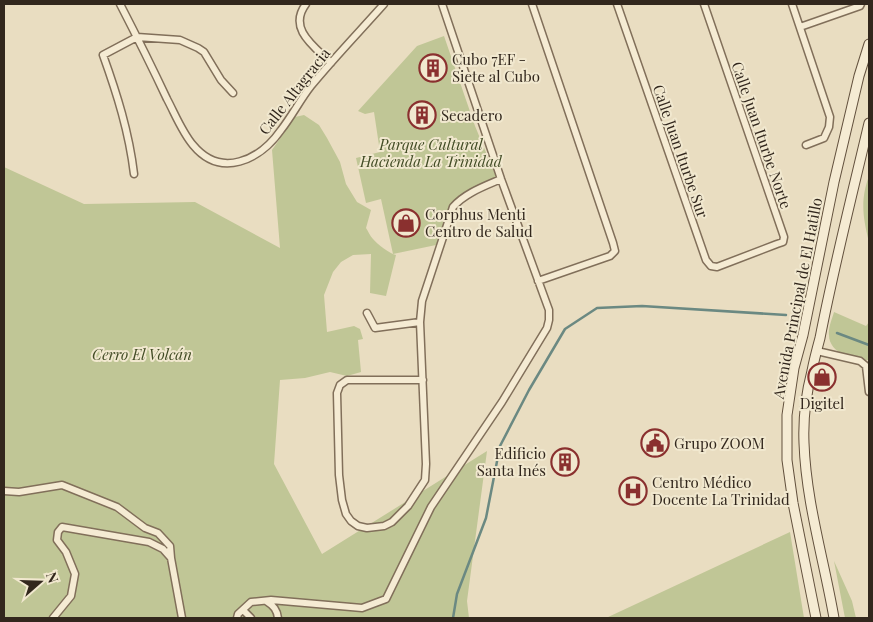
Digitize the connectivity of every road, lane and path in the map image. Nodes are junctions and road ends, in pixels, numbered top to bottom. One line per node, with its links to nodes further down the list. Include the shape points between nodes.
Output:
1 (120, 4): 11 (street, Calle Altagracia)
2 (306, 4): 13 (street, via 300,18 303,34)
3 (384, 4): 13 (street, Calle Altagracia)
4 (443, 4): 18 (street)
5 (532, 4): 20 (street, via 615,251 610,256)
6 (618, 4): 19 (street, Calle Juan Iturbe Sur, via 706,260 717,267)
7 (704, 4): 19 (street, Calle Juan Iturbe Norte, via 784,237 783,242)
8 (792, 4): 10 (street)
9 (861, 4): 10 (street)
10 (800, 27): 16 (street, via 830,116 824,138)
11 (137, 37): 13 (street, Calle Altagracia, via 192,144 207,158 223,164 242,162 264,149); 14 (street, via 180,40 198,48); 17 (street, via 103,55 118,95)
12 (869, 44): 35 (main road, Avenida Principal de El Hatillo, via 834,182 787,415 787,460 793,503)
13 (331, 63)
14 (233, 92)
15 (869, 123): 23 (main road, Avenida Principal de El Hatillo)
16 (806, 145)
17 (134, 174)
18 (501, 179): 20 (street); 22 (street, via 466,196 453,207 425,288)
19 (751, 254)
20 (538, 282): 28 (street, via 548,310 547,328 431,507 386,600 362,608)
21 (368, 313): 22 (street, via 375,328)
22 (420, 322): 24 (street)
23 (816, 352): 25 (street, via 866,366); 36 (main road, Avenida Principal de El Hatillo, via 805,420 806,476)
24 (423, 380): 24 (street, via 425,480 408,506 392,522 376,528 358,526 346,514 342,500 337,410 340,385 347,380)
25 (869, 392)
26 (4, 491): 27 (street, via 62,486 76,490 117,507 145,528 158,533 170,546)
27 (171, 558): 30 (street, via 163,549 149,542 62,527 57,540 75,574 71,596); 31 (street)
28 (265, 601): 29 (street, via 251,602); 34 (street, via 272,605)
29 (243, 610): 32 (street); 33 (street)
30 (53, 618)
31 (182, 618)
32 (237, 618)
33 (251, 618)
34 (278, 618)
35 (816, 618)
36 (834, 618)

